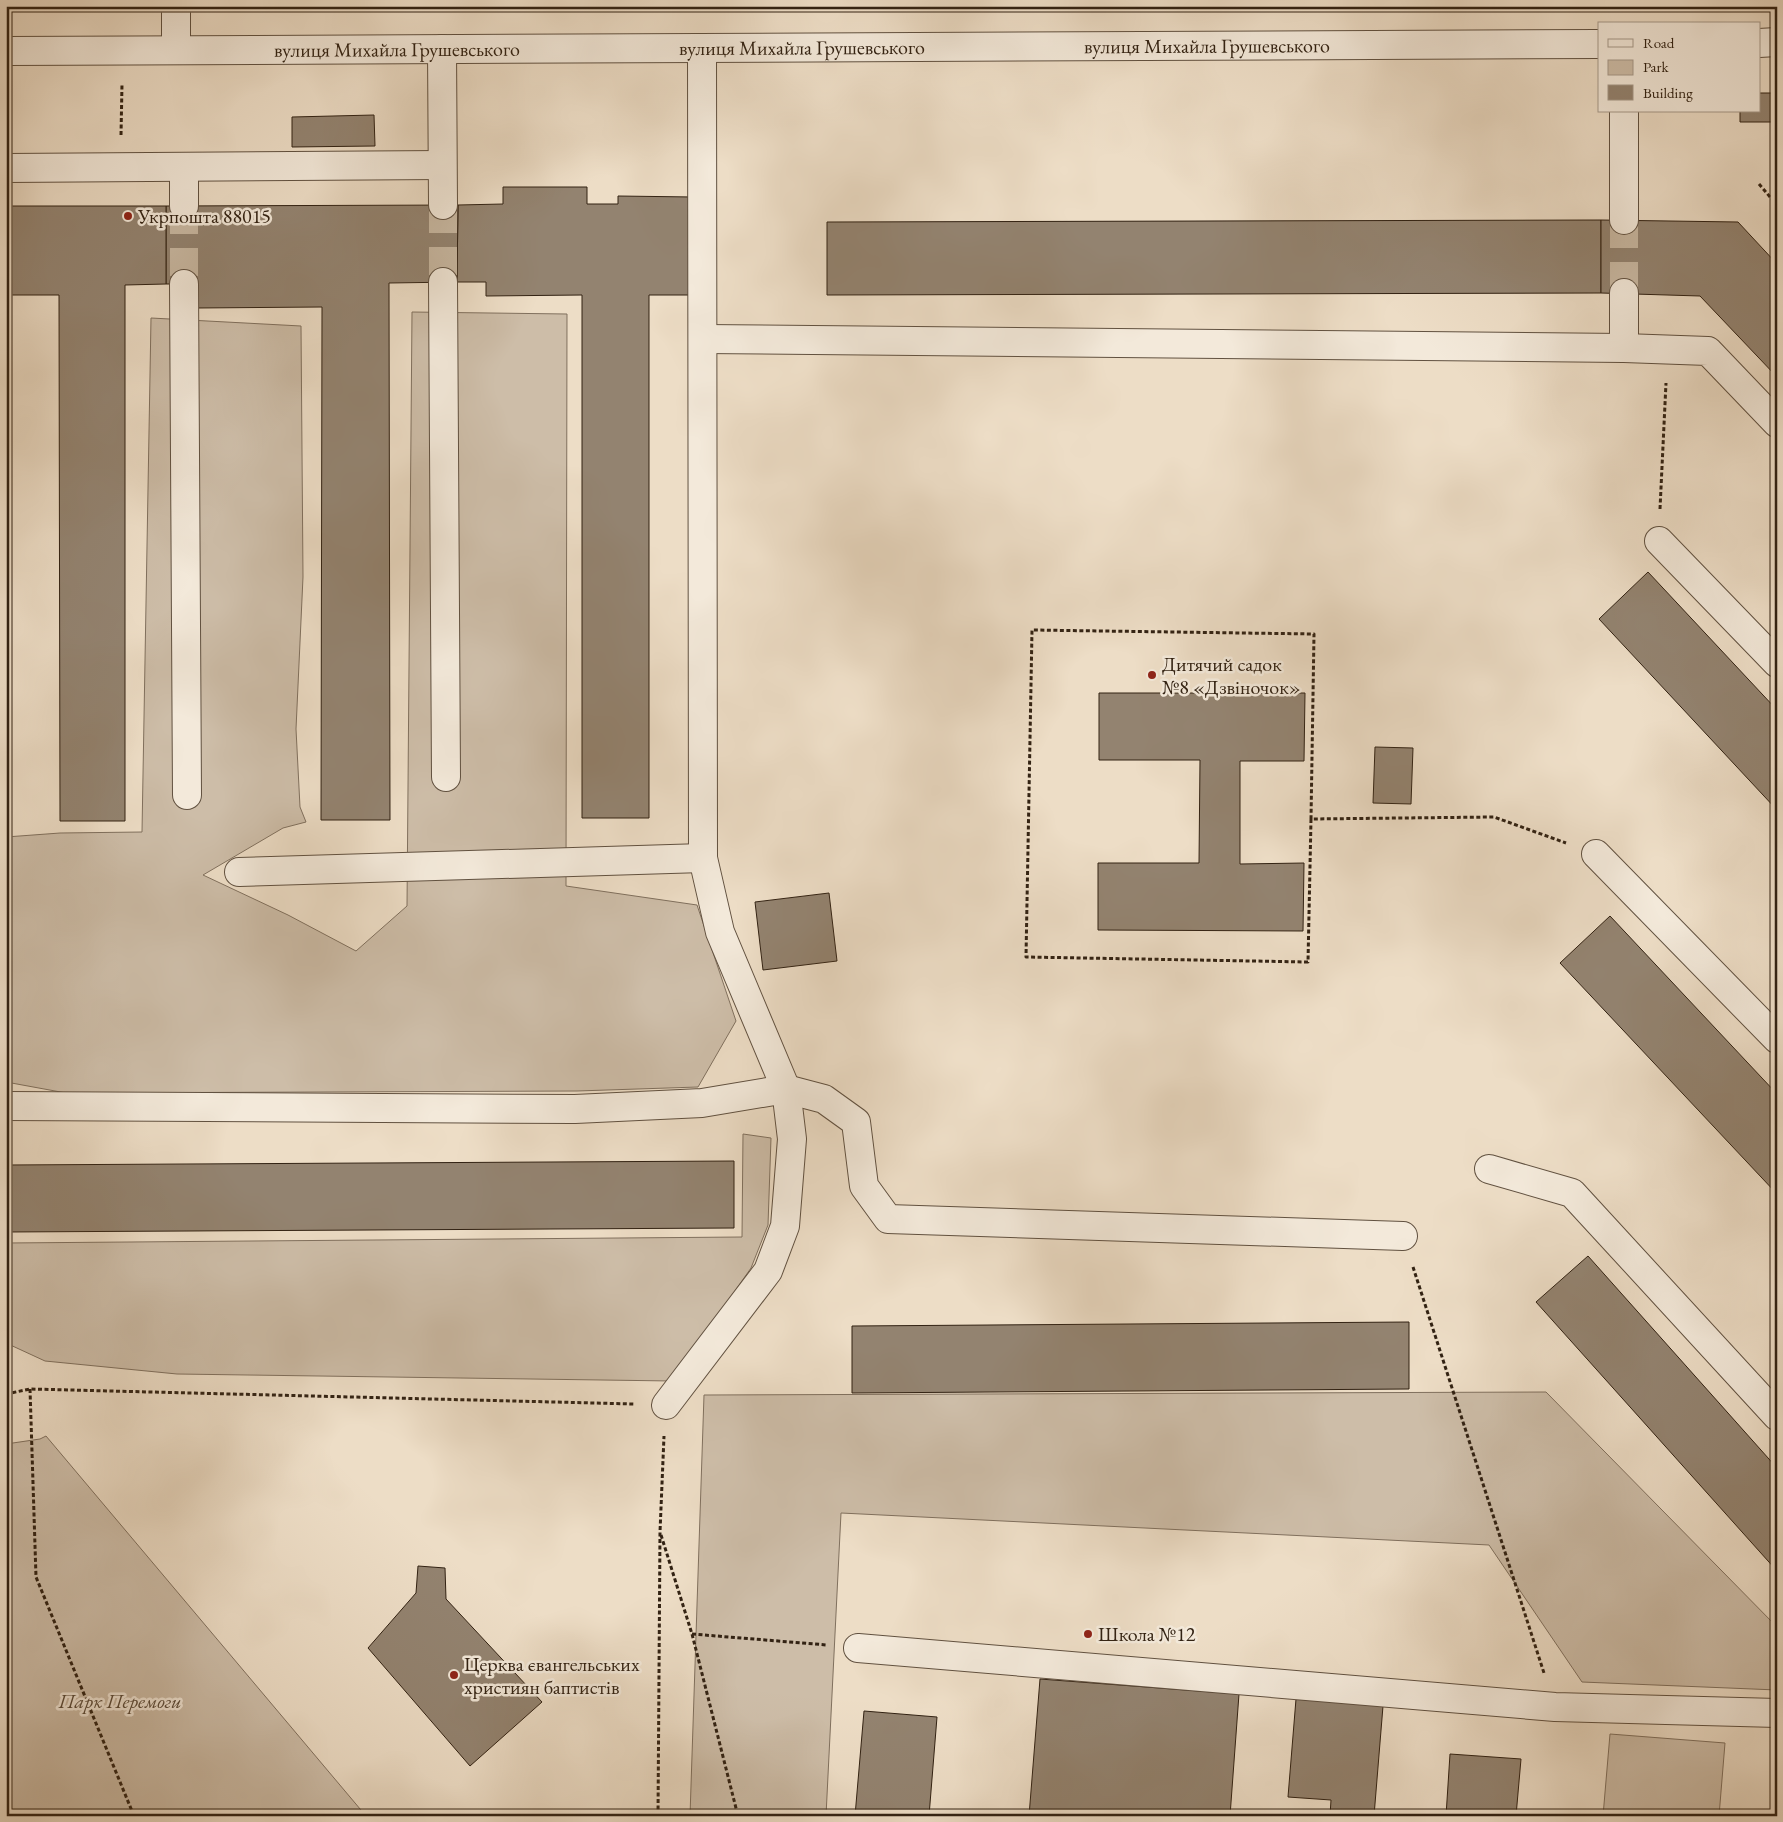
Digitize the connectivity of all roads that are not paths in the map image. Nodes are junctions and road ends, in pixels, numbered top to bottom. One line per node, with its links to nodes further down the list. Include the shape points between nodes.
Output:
1 (176, 6): 7 (street)
2 (1777, 42): 3 (street)
3 (1760, 43)
4 (1598, 44): 5 (street, вулиця Михайла Грушевського)
5 (702, 48): 6 (street, вулиця Михайла Грушевського); 19 (street)
6 (442, 49): 7 (street, вулиця Михайла Грушевського); 10 (street)
7 (176, 50): 8 (street, вулиця Михайла Грушевського)
8 (6, 51)
9 (1624, 112): 15 (street)
10 (442, 165): 11 (street); 13 (street)
11 (184, 167): 12 (street); 14 (street)
12 (6, 168)
13 (442, 205)
14 (184, 206)
15 (1624, 220)
16 (443, 282): 24 (street)
17 (184, 284): 25 (street)
18 (1624, 293): 20 (street)
19 (703, 339): 20 (street); 27 (street)
20 (1624, 348): 21 (street, via 1708,351)
21 (1777, 423)
22 (1659, 541): 23 (street)
23 (1777, 663)
24 (446, 777)
25 (187, 794)
26 (1596, 854): 29 (street)
27 (703, 858): 28 (street); 30 (street, via 720,932)
28 (239, 872)
29 (1777, 1039)
30 (786, 1089): 31 (street, via 702,1103 575,1109); 33 (street, via 824,1099 856,1122 864,1186 888,1220); 34 (street, via 792,1139 785,1226 768,1271)
31 (6, 1106)
32 (1489, 1169): 35 (street, via 1572,1193)
33 (1403, 1236)
34 (666, 1405)
35 (1777, 1416)
36 (858, 1648): 37 (street, via 1555,1707)
37 (1777, 1713)

